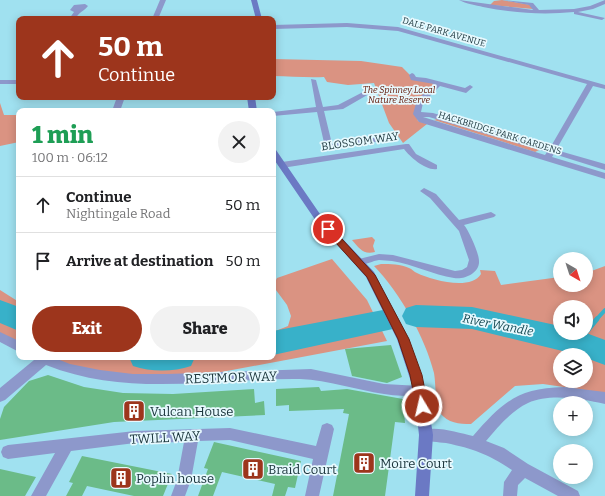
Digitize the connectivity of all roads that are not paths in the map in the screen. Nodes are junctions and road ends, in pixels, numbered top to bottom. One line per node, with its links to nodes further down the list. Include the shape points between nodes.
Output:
1 (163, 0): 12 (street)
2 (254, 0): 13 (main road)
3 (462, 0): 7 (street)
4 (505, 0): 9 (street, via 531,4)
5 (492, 1): 7 (street)
6 (603, 3): 10 (street); 14 (street, via 599,12)
7 (487, 7): 9 (street)
8 (77, 11): 11 (street)
9 (537, 11): 10 (street)
10 (568, 12): 14 (street)
11 (74, 16)
12 (156, 16)
13 (258, 16)
14 (604, 19)
15 (276, 27): 20 (street, DALE PARK AVENUE, via 347,25 398,29)
16 (412, 76): 21 (street, via 413,79)
17 (313, 80): 25 (street)
18 (0, 82): 19 (street)
19 (16, 82)
20 (591, 83): 24 (street, DALE PARK AVENUE); 28 (street)
21 (438, 84): 23 (street, via 466,91); 28 (street, HACKBRIDGE PARK GARDENS, via 420,102 417,114 422,120)
22 (365, 85): 25 (street, via 367,93 340,107)
23 (470, 87)
24 (605, 87)
25 (320, 110): 26 (street); 27 (street, via 329,147)
26 (276, 114)
27 (394, 137)
28 (550, 154): 31 (street, HACKBRIDGE PARK GARDENS); 33 (street, HACKBRIDGE PARK GARDENS)
29 (276, 156): 30 (main road)
30 (282, 165): 32 (street, BLOSSOM WAY, via 406,146 414,156); 37 (main road, via 319,219)
31 (605, 166)
32 (434, 167)
33 (605, 176)
34 (424, 191): 36 (street, via 433,196)
35 (491, 215): 36 (street)
36 (458, 223): 37 (street, via 463,230 474,263 471,269 463,274 450,274 385,257)
37 (359, 262): 42 (main road, via 370,275 403,339)
38 (0, 337): 39 (street)
39 (16, 345)
40 (39, 360): 43 (street, RESTMOR WAY)
41 (45, 360): 42 (street, RESTMOR WAY, via 59,367 118,379 302,374 385,389)
42 (420, 391): 47 (main road)
43 (0, 396)
44 (605, 398): 48 (street, via 567,392 523,399 494,422)
45 (327, 429): 51 (street)
46 (192, 435): 49 (street, TWILL WAY, via 135,437); 51 (street, TWILL WAY, via 230,434); 54 (street, via 184,480)
47 (426, 435): 48 (street); 56 (main road)
48 (476, 444): 52 (street, via 499,453)
49 (67, 445): 50 (street, TWILL WAY); 53 (street)
50 (8, 452)
51 (321, 454): 55 (street)
52 (523, 470): 57 (street, via 511,482); 58 (street)
53 (38, 496)
54 (178, 496)
55 (312, 496)
56 (422, 496)
57 (510, 496)
58 (573, 496)

